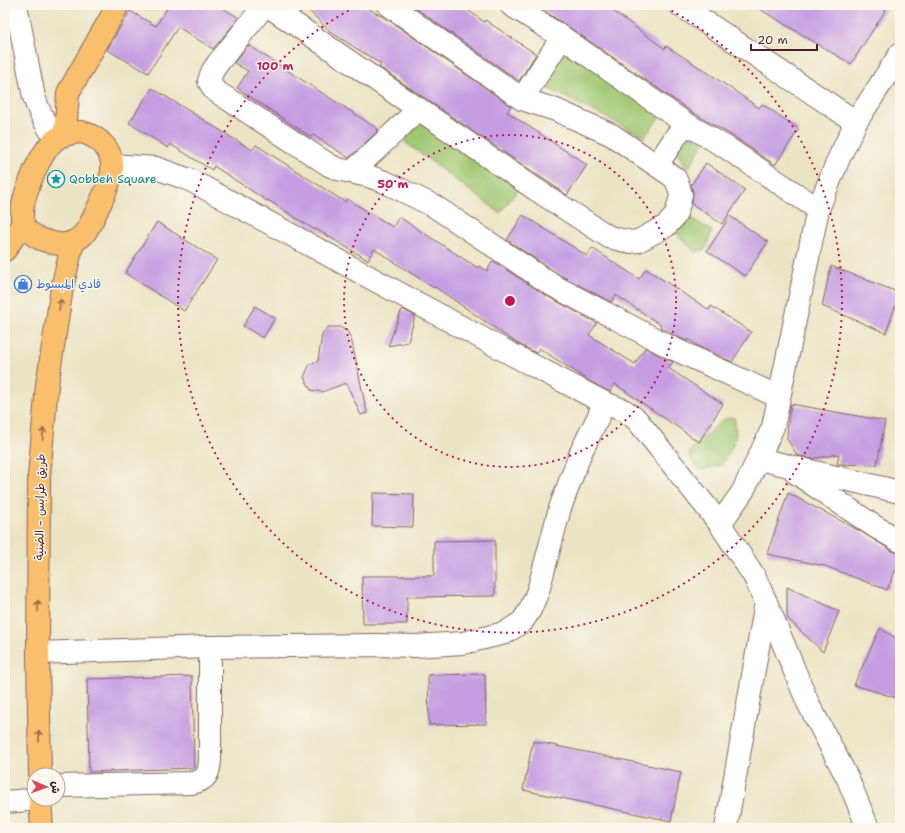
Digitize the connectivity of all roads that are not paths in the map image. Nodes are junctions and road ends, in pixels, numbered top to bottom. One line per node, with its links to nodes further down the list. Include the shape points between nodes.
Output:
1 (16, 5): 13 (street, via 36,104 44,123)
2 (118, 5): 13 (main road, via 68,93)
3 (266, 5): 10 (street); 16 (street, via 212,72 210,81 214,90 329,165)
4 (389, 5): 9 (street)
5 (511, 5): 7 (street)
6 (680, 5): 11 (street)
7 (562, 37): 9 (street); 12 (street)
8 (900, 54): 11 (street)
9 (522, 99): 15 (street, via 556,110 612,135)
10 (418, 109): 15 (street, via 609,237 638,241 666,226 675,216 681,195 679,187 675,178); 16 (street)
11 (856, 122): 17 (street)
12 (685, 123): 15 (street); 17 (street)
13 (60, 137): 14 (main road, via 81,132 89,134 104,146); 18 (main road, via 48,147 33,174 26,193 22,213)
14 (112, 165): 19 (main road, via 112,172 94,217 83,235); 22 (street, via 156,168 190,180)
15 (657, 165)
16 (352, 172): 21 (street, via 385,182 434,206 552,285 672,348)
17 (818, 208): 21 (street)
18 (23, 224): 19 (main road, via 37,238 64,244); 20 (main road)
19 (73, 242): 30 (main road, طريق طرابس - الضنية, one-way to 19, via 39,477 48,385 62,288)
20 (5, 250)
21 (779, 397): 23 (street, via 773,427)
22 (605, 403): 26 (street, via 637,420); 29 (street, via 581,452 563,501 538,591 530,610 522,622 505,633 463,643 415,646)
23 (759, 460): 24 (street); 26 (street, via 743,491)
24 (784, 465): 25 (street); 27 (street)
25 (900, 492)
26 (720, 524): 28 (street, via 754,576)
27 (900, 541)
28 (766, 602): 37 (street); 38 (street, via 808,703 848,779)
29 (210, 647): 30 (street); 32 (street, via 210,760 209,771 205,777 199,782 192,783)
30 (38, 653): 31 (main road, طريق طرابس - الضنية, one-way to 30)
31 (40, 767)
32 (66, 786)
33 (26, 800): 34 (street)
34 (5, 802)
35 (41, 807): 36 (main road)
36 (42, 828)
37 (726, 828)
38 (868, 828)

